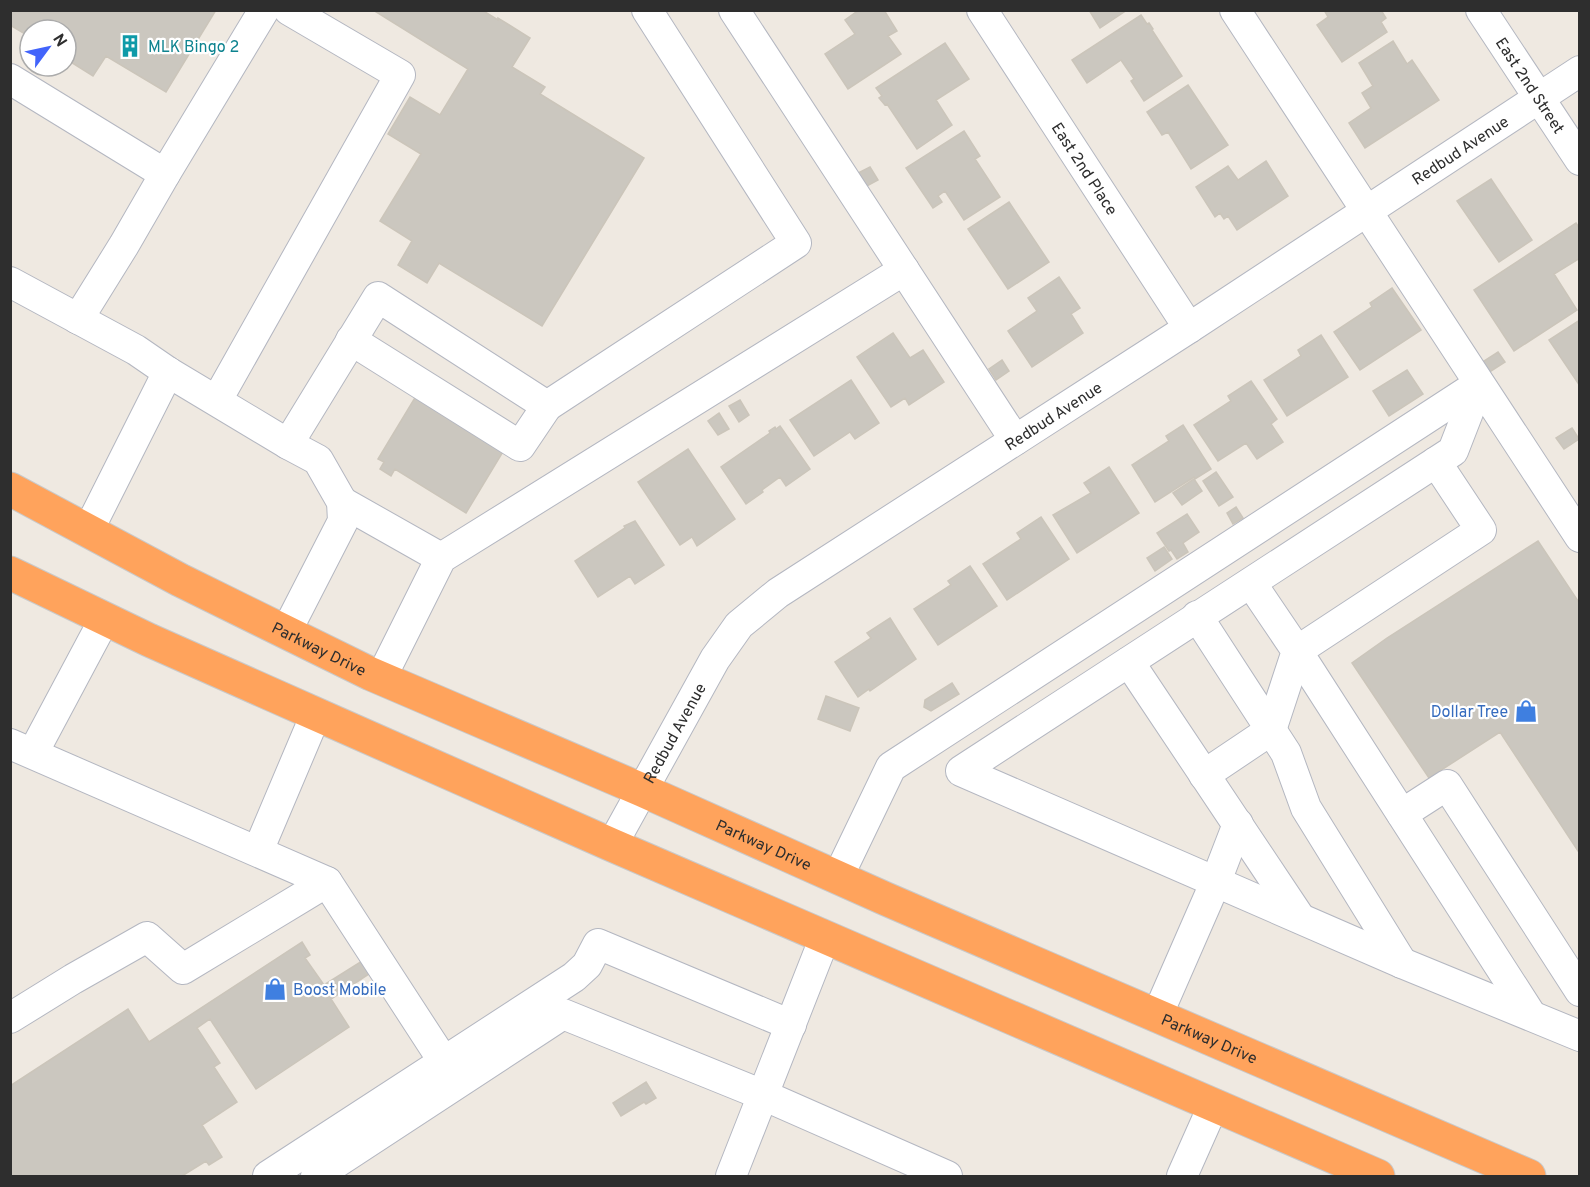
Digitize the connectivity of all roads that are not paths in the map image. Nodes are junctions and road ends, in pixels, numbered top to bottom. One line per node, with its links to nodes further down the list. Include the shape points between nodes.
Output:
1 (264, 10): 12 (street)
2 (289, 10): 21 (street, via 400,75)
3 (647, 10): 22 (street, via 796,243)
4 (734, 10): 14 (street)
5 (982, 10): 17 (street, East 2nd Place)
6 (1235, 10): 13 (street)
7 (1481, 10): 10 (street, East 2nd Street)
8 (1580, 71): 10 (street, Redbud Avenue)
9 (10, 79): 12 (street)
10 (1539, 98): 11 (street, East 2nd Street); 13 (street, Redbud Avenue)
11 (1580, 160)
12 (165, 174): 16 (street)
13 (1366, 211): 17 (street, Redbud Avenue); 20 (street)
14 (904, 270): 23 (street); 30 (street)
15 (10, 282): 16 (street)
16 (78, 319): 19 (street)
17 (1189, 328): 23 (street, Redbud Avenue)
18 (351, 340): 22 (street, via 520,446); 22 (street, via 378,297); 24 (street)
19 (168, 372): 21 (street); 28 (street)
20 (1479, 384): 25 (street, via 1453,451); 29 (street); 48 (street, via 891,767)
21 (217, 400): 24 (street)
22 (547, 406)
23 (1015, 440): 43 (street, Redbud Avenue, via 778,593 739,625 715,659)
24 (288, 444): 27 (street, via 318,460)
25 (1436, 462): 32 (street); 36 (street, via 1481,530)
26 (10, 489): 28 (highway, Parkway Drive)
27 (342, 502): 30 (street); 35 (street, via 343,521)
28 (88, 531): 35 (highway, Parkway Drive)
29 (1580, 537)
30 (441, 558): 38 (street)
31 (10, 573): 34 (highway)
32 (1251, 583): 33 (street); 36 (street)
33 (1197, 616): 37 (street); 40 (street)
34 (105, 618): 39 (highway); 41 (street)
35 (286, 632): 38 (highway, Parkway Drive)
36 (1297, 651): 40 (street); 44 (street)
37 (1129, 662): 42 (street); 49 (street, via 961,771)
38 (381, 678): 43 (highway, Parkway Drive)
39 (316, 714): 46 (highway); 47 (street)
40 (1271, 730): 42 (street); 53 (street, via 1286,753 1306,808)
41 (22, 749): 47 (street)
42 (1204, 775): 45 (street)
43 (642, 789): 46 (street, Redbud Avenue); 48 (highway, Parkway Drive)
44 (1402, 814): 54 (street, via 1447,785); 56 (street)
45 (1238, 824): 49 (street); 51 (street)
46 (612, 845): 52 (highway)
47 (258, 851): 50 (street)
48 (838, 877): 55 (highway, Parkway Drive)
49 (1216, 881): 51 (street); 55 (street)
50 (327, 882): 57 (street, via 183,969 147,937); 60 (street)
51 (1300, 918): 53 (street)
52 (825, 937): 58 (street); 62 (highway)
53 (1402, 963): 56 (street)
54 (1580, 991)
55 (1157, 1016): 69 (highway, Parkway Drive)
56 (1531, 1016): 59 (street)
57 (10, 1018)
58 (791, 1024): 60 (street, via 598,944 587,965 574,977); 61 (street)
59 (1580, 1036)
60 (444, 1062): 64 (street)
61 (763, 1095): 63 (street); 65 (street, via 563,1014); 66 (street)
62 (1214, 1104): 67 (street); 68 (highway)
63 (930, 1173)
64 (268, 1176)
65 (316, 1176)
66 (731, 1176)
67 (1182, 1176)
68 (1378, 1176)
69 (1529, 1176)

